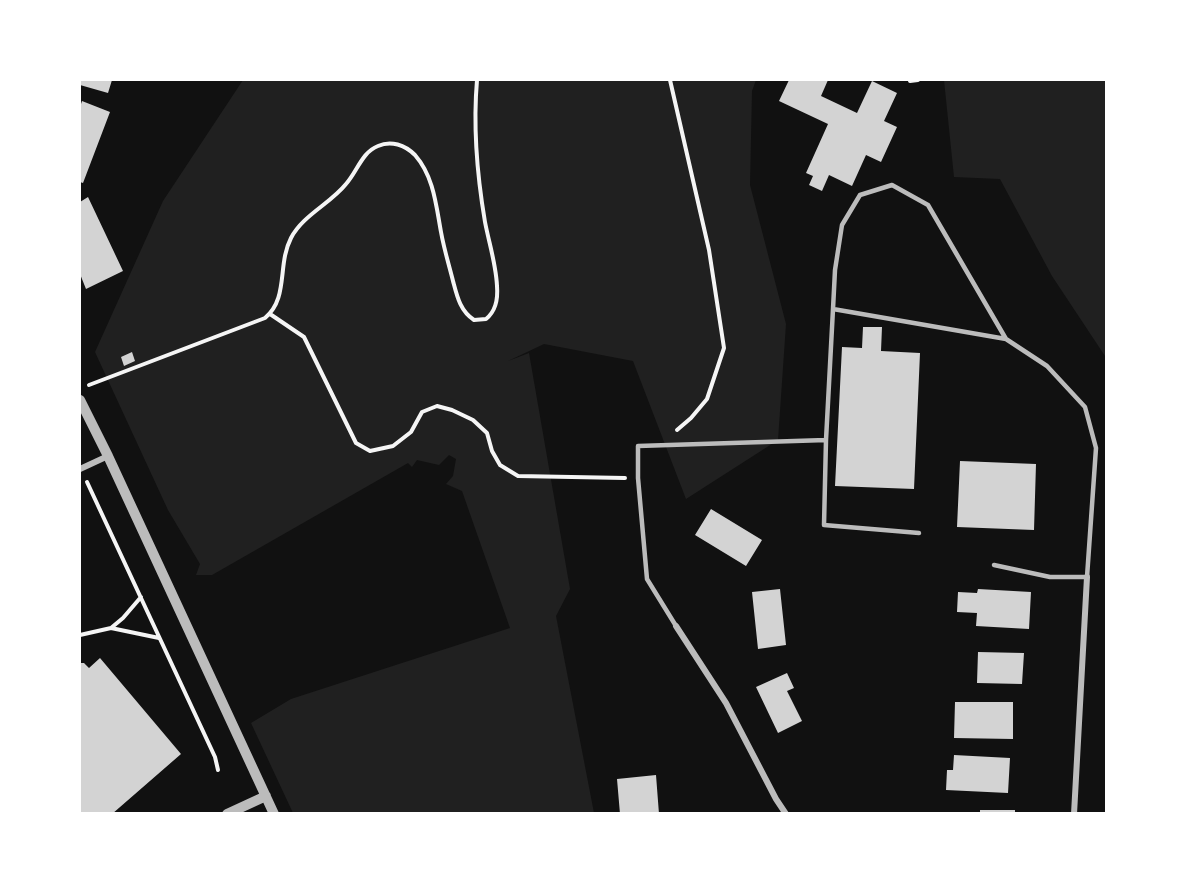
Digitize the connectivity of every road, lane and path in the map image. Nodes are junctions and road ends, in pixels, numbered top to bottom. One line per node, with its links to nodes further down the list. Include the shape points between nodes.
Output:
1 (477, 80): 6 (path, via 477,159 497,286 491,315 474,320 460,305 430,178 413,153 395,143 370,150 345,186 295,232 282,267 277,304)
2 (670, 80): 11 (path, via 709,250 724,348 707,399 676,430)
3 (918, 80): 4 (path)
4 (910, 81)
5 (833, 309): 7 (lane); 7 (lane, via 842,225 860,195 892,185 928,205); 10 (lane)
6 (270, 314): 8 (path); 14 (path, via 304,337 356,443 370,451 393,446 411,432 423,412 437,406 473,420 487,433 500,465 518,476)
7 (1006, 339): 17 (lane, via 1047,366 1085,407 1096,448)
8 (94, 383)
9 (80, 400): 12 (street)
10 (826, 440): 11 (lane); 15 (lane, via 824,525)
11 (671, 444): 14 (lane, via 638,446)
12 (108, 456): 13 (street); 24 (street)
13 (80, 468): 18 (path)
14 (638, 478): 19 (lane, via 647,579)
15 (920, 533)
16 (994, 565): 17 (lane, via 1050,577)
17 (1087, 577): 28 (street)
18 (141, 597): 20 (path); 22 (path)
19 (676, 626): 27 (street, via 726,704)
20 (111, 628): 21 (path); 22 (path)
21 (80, 635)
22 (160, 638): 23 (path)
23 (218, 770)
24 (266, 796): 25 (street); 26 (street)
25 (227, 813)
26 (274, 813)
27 (786, 813)
28 (1074, 813)

